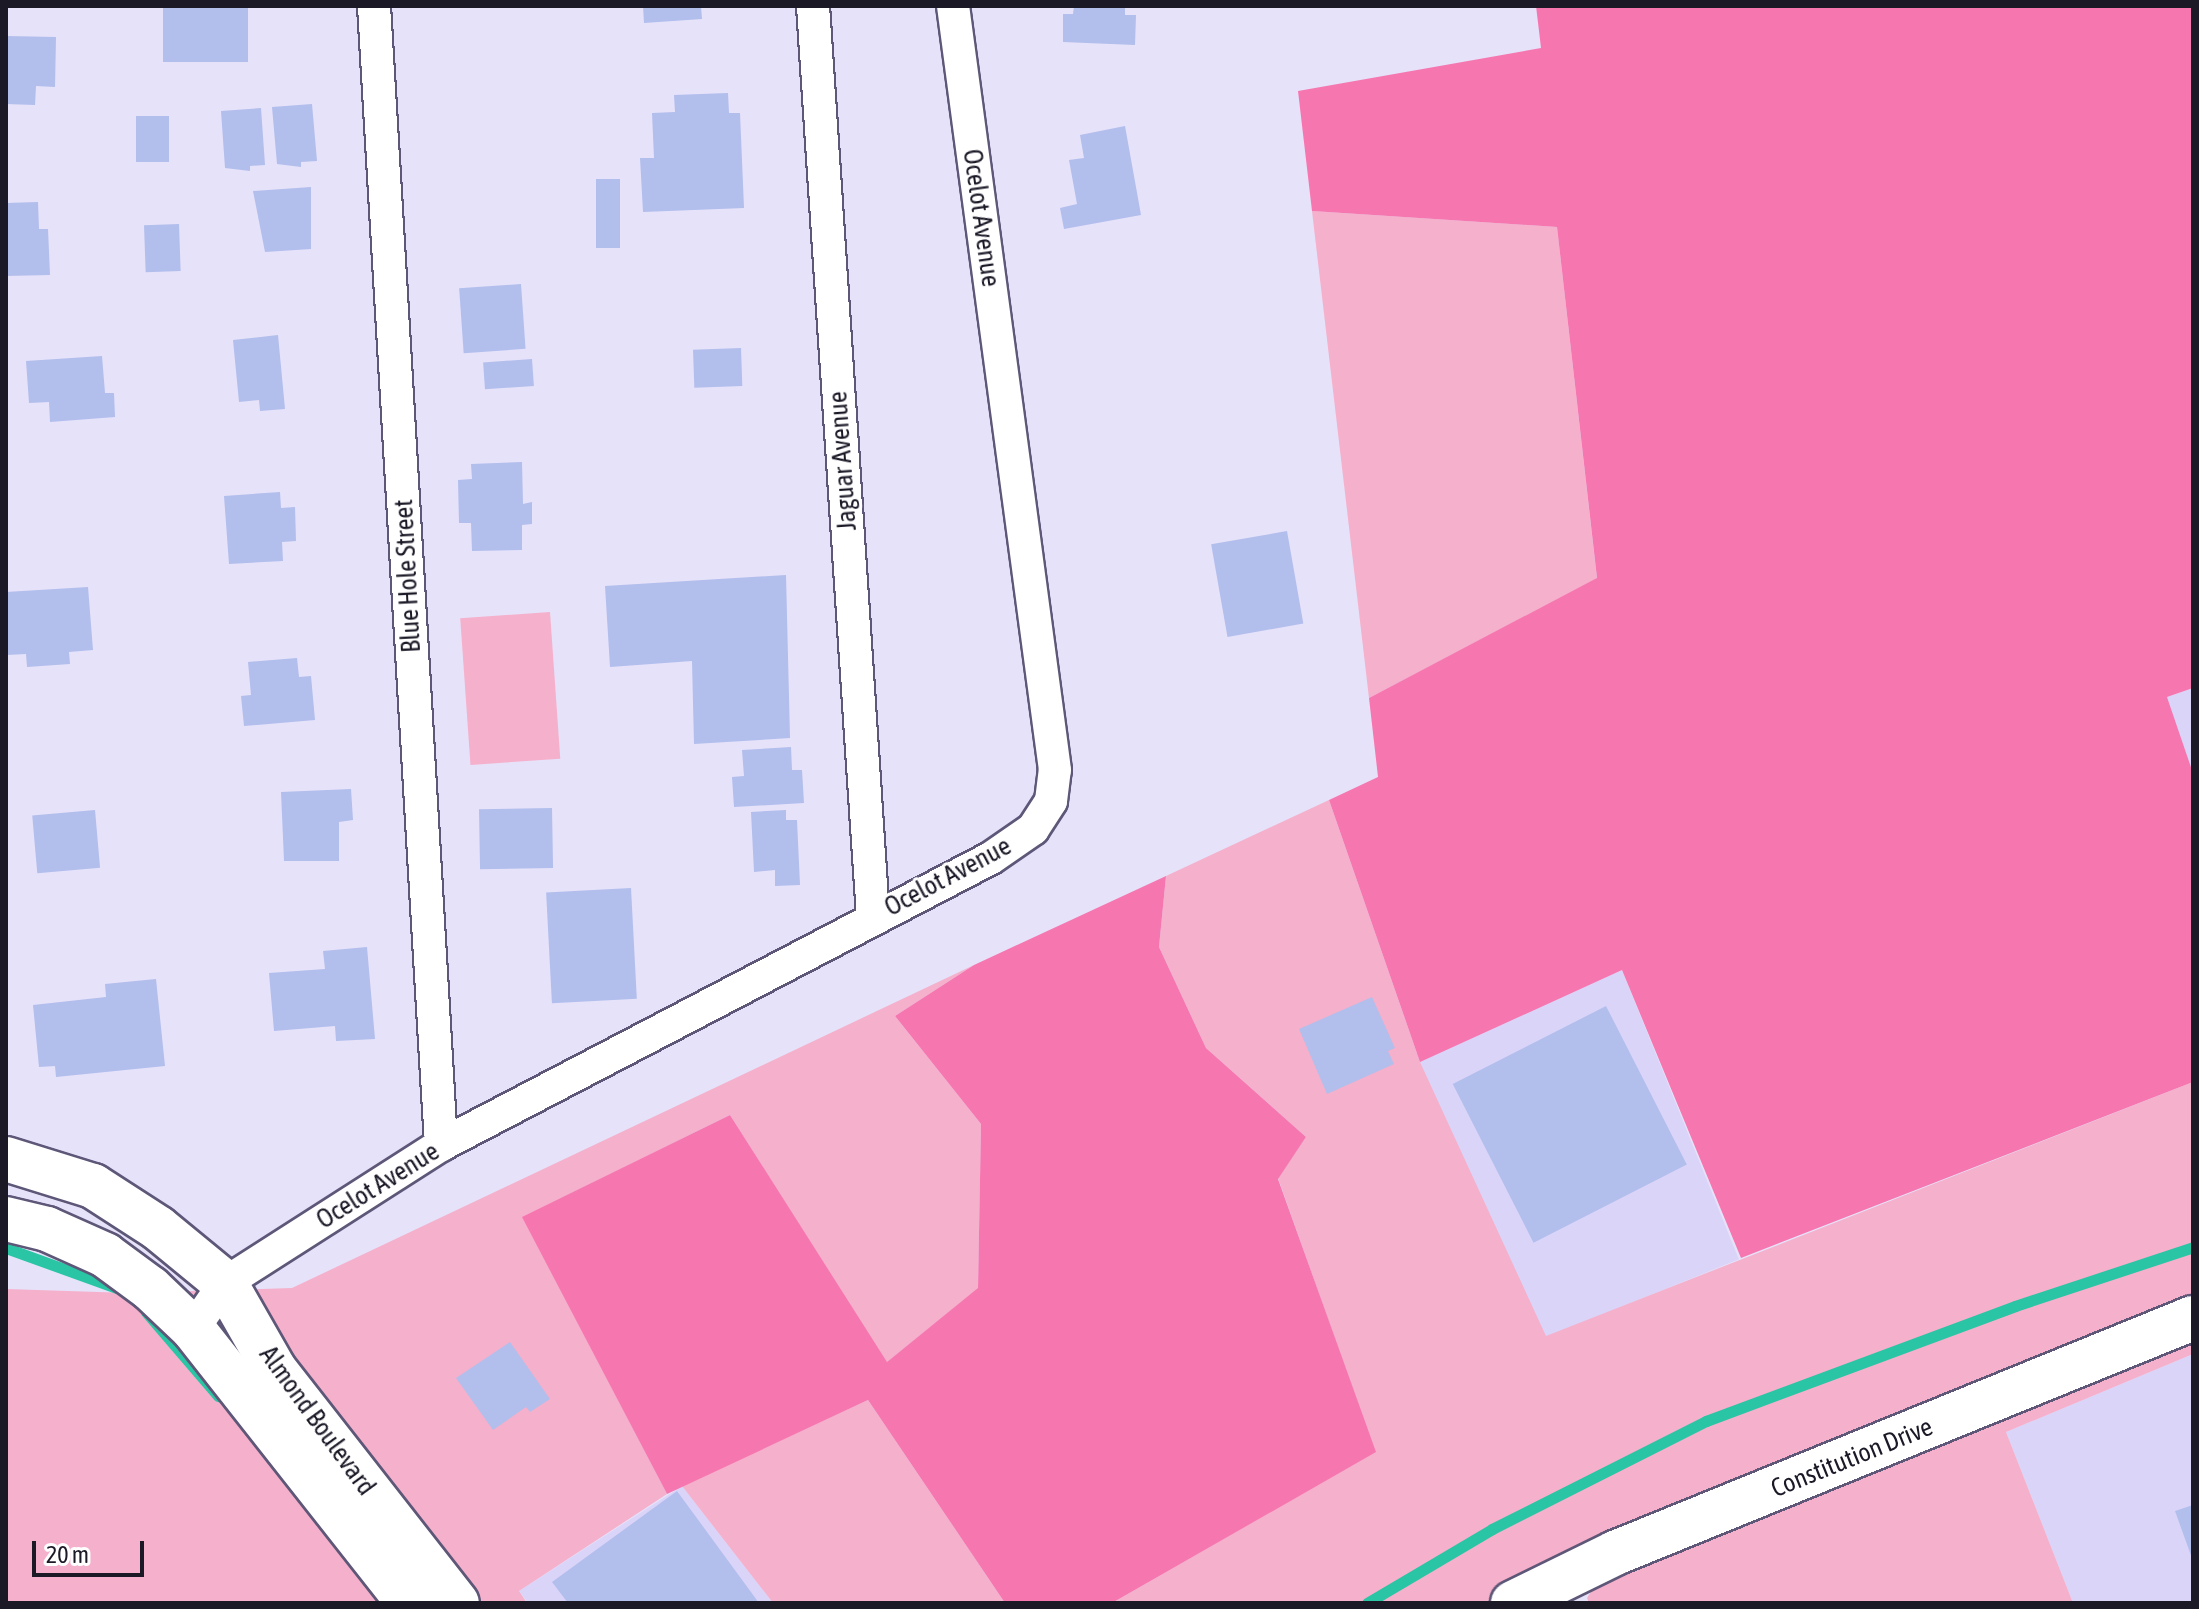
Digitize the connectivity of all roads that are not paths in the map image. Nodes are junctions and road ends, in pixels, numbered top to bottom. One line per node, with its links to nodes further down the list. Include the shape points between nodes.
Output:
1 (374, 6): 5 (street, Blue Hole Street)
2 (813, 6): 4 (street, Jaguar Avenue)
3 (953, 6): 4 (street, Ocelot Avenue, via 1055,770 1051,801 1033,829 991,858)
4 (873, 916): 5 (street, Ocelot Avenue)
5 (441, 1145): 8 (street, Ocelot Avenue)
6 (6, 1159): 8 (street, Almond Boulevard, via 93,1186 158,1228)
7 (6, 1219): 10 (street, Almond Boulevard, via 47,1229 105,1255)
8 (225, 1283): 10 (street, Ocelot Avenue); 12 (street, Almond Boulevard, via 274,1369)
9 (2193, 1318): 13 (street, Constitution Drive, via 1615,1553)
10 (193, 1329): 11 (street, Almond Boulevard)
11 (409, 1603)
12 (457, 1603)
13 (1513, 1603)

